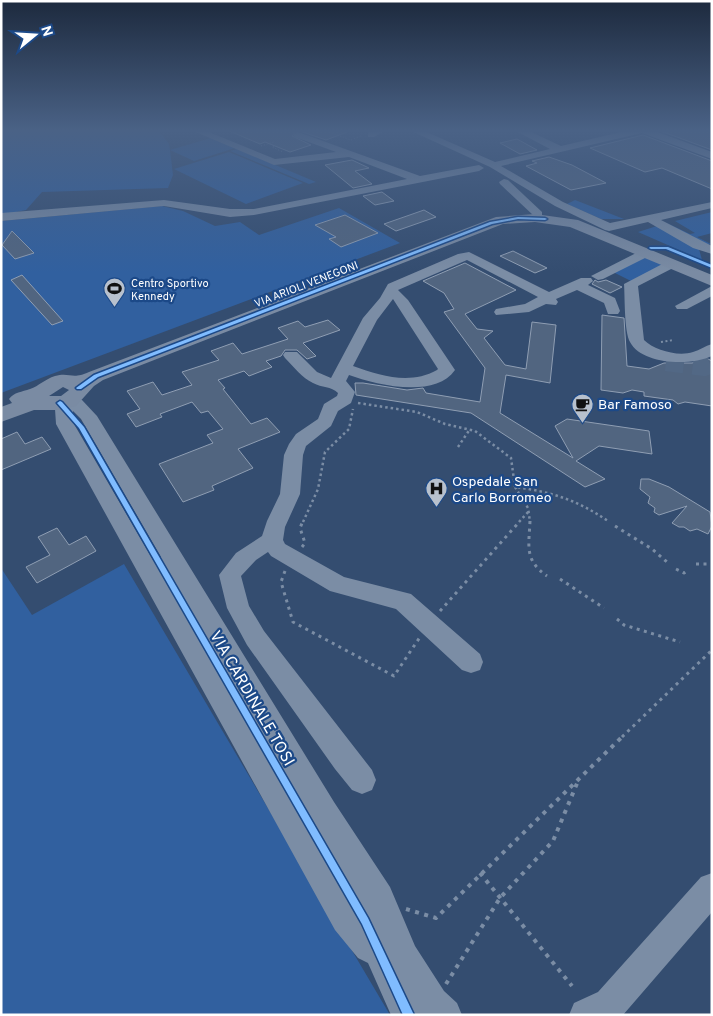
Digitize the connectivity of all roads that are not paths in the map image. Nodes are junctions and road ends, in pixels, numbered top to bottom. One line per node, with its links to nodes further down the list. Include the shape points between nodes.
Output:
1 (414, 177): 5 (street)
2 (426, 177): 5 (street)
3 (497, 177): 7 (street)
4 (512, 177): 6 (street)
5 (418, 179): 10 (street, via 254,212 230,213 164,203)
6 (542, 195): 7 (street); 9 (street)
7 (517, 197): 9 (street)
8 (712, 206): 11 (street)
9 (549, 213): 12 (street); 12 (main road, VIA ARIOLI VENEGONI, via 573,223); 30 (main road, VIA ARIOLI VENEGONI, via 509,215 482,221)
10 (1, 217)
11 (647, 220): 12 (street); 13 (street)
12 (609, 230): 14 (main road, VIA ARIOLI VENEGONI)
13 (710, 248)
14 (648, 250): 15 (main road); 16 (main road); 17 (street)
15 (670, 264): 16 (main road); 18 (main road); 26 (street, via 631,284 636,340)
16 (705, 270)
17 (587, 281): 21 (street); 23 (street, via 610,301)
18 (712, 281)
19 (712, 290): 22 (street)
20 (391, 292): 21 (street, via 397,284 469,256); 29 (street, via 370,318); 29 (street, via 398,296 447,370 438,376 404,384)
21 (549, 299): 24 (street, via 529,315)
22 (682, 306)
23 (613, 311)
24 (502, 312)
25 (712, 349): 26 (street, via 701,356 688,358)
26 (648, 352): 28 (street)
27 (291, 355): 29 (street, via 315,378 331,384)
28 (666, 362)
29 (341, 375): 33 (street, via 347,392 345,399 330,408 329,419 321,428 298,443 290,494 276,519)
30 (63, 397): 31 (main road); 32 (main road); 34 (street, VIA CARDINALE TOSI, via 65,424 81,435); 38 (street, VIA CARDINALE TOSI, via 88,416 324,812 379,898)
31 (1, 407)
32 (1, 415)
33 (272, 541): 35 (street, via 291,559 338,585 403,601); 36 (street, via 241,559 230,575 231,591 253,632 331,744)
34 (142, 548): 38 (street, VIA CARDINALE TOSI, via 365,921); 38 (street, VIA CARDINALE TOSI, via 346,919)
35 (471, 662)
36 (362, 780)
37 (712, 888): 40 (street)
38 (396, 965): 39 (street, VIA CARDINALE TOSI, via 432,1004); 41 (street, VIA CARDINALE TOSI)
39 (446, 999)
40 (593, 1005)
41 (409, 1015)

